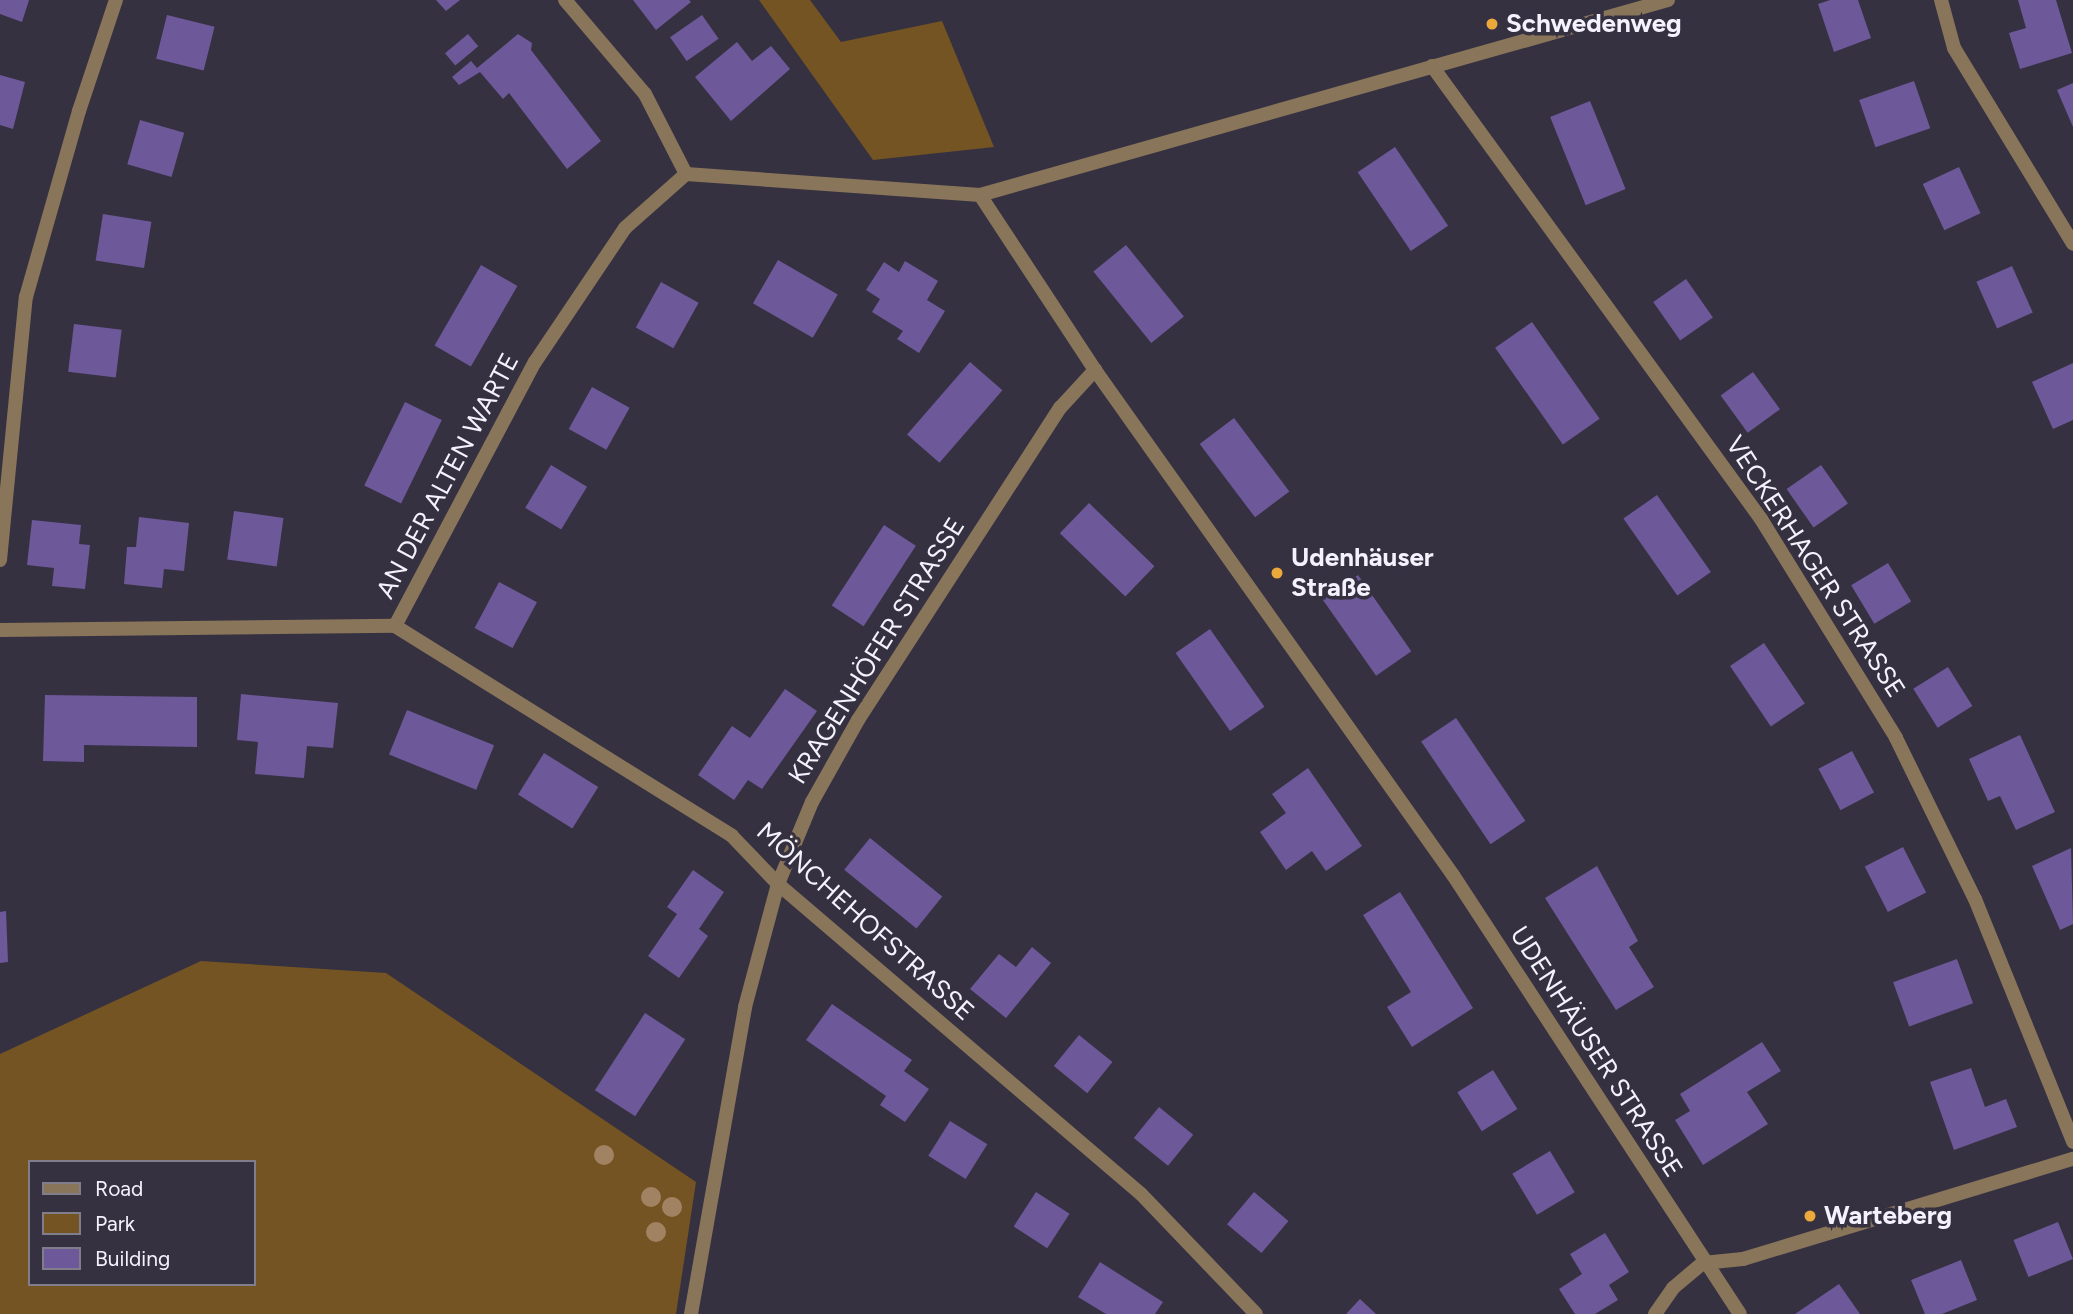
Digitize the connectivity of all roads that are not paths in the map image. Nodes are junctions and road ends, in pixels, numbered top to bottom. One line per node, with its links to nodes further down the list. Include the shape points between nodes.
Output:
1 (116, 0): 10 (street, via 26,297)
2 (565, 0): 6 (street, via 645,94)
3 (1668, 0): 5 (street)
4 (1941, 0): 8 (street, via 1954,48)
5 (1432, 66): 7 (street); 14 (street, VECKERHAGER STRASSE, via 1761,519 1896,738 1975,899)
6 (686, 174): 7 (street); 11 (street, AN DER ALTEN WARTE, via 625,228 535,362)
7 (980, 195): 9 (street, UDENHÄUSER STRASSE)
8 (2073, 244)
9 (1095, 370): 13 (street, KRAGENHÖFER STRASSE, via 1060,408 858,720 812,802); 16 (street, UDENHÄUSER STRASSE, via 1454,875)
10 (0, 560)
11 (395, 626): 12 (street, AN DER ALTEN WARTE); 13 (street, MÖNCHEHOFSTRASSE, via 732,836)
12 (0, 630)
13 (778, 884): 17 (street, KRAGENHÖFER STRASSE, via 745,1007); 18 (street, MÖNCHEHOFSTRASSE, via 1141,1195)
14 (2073, 1142)
15 (2073, 1159): 16 (street, via 1744,1259)
16 (1703, 1263): 19 (street, via 1673,1289); 20 (street, UDENHÄUSER STRASSE)
17 (691, 1314)
18 (1256, 1314)
19 (1655, 1314)
20 (1740, 1314)

